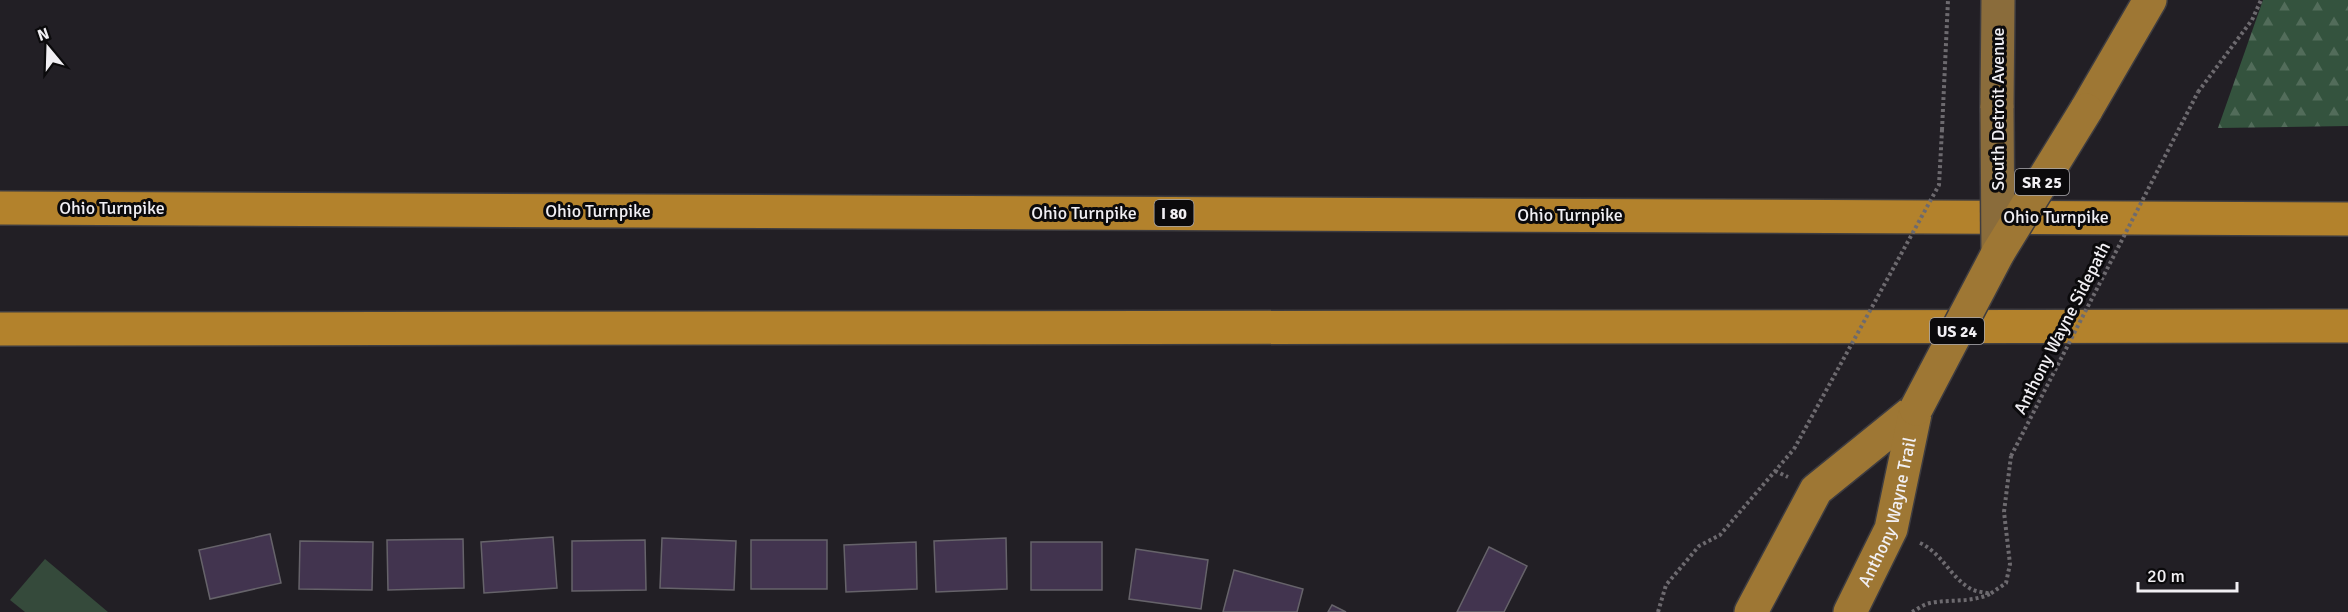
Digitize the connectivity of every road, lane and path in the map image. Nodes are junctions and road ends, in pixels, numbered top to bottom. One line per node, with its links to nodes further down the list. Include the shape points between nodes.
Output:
1 (1948, 0): 13 (path, bridge, via 1939,185 1794,448 1720,535 1699,546 1666,585)
2 (1998, 0): 7 (main road, South Detroit Avenue / US 24, bridge)
3 (2150, 0): 7 (highway, Anthony Wayne Trail / SR 25, bridge)
4 (2260, 0): 12 (path, Anthony Wayne Sidepath, bridge, via 2252,20 2198,92 2011,456 2004,512 2010,564 2006,583)
5 (0, 208): 6 (highway, Ohio Turnpike / I 80)
6 (2348, 219)
7 (1998, 253): 10 (highway, Anthony Wayne Trail / US 24, bridge)
8 (2348, 326): 9 (highway)
9 (0, 329)
10 (1916, 409): 11 (highway, Anthony Wayne Trail / US 24); 14 (highway, Anthony Wayne Trail / US 24, via 1816,490)
11 (1901, 534): 12 (path, via 1932,549 1952,574 1972,590); 15 (highway, Anthony Wayne Trail / US 24)
12 (1990, 594): 16 (path, via 1960,602 1928,603)
13 (1658, 612)
14 (1751, 612)
15 (1850, 612)
16 (1912, 612)

